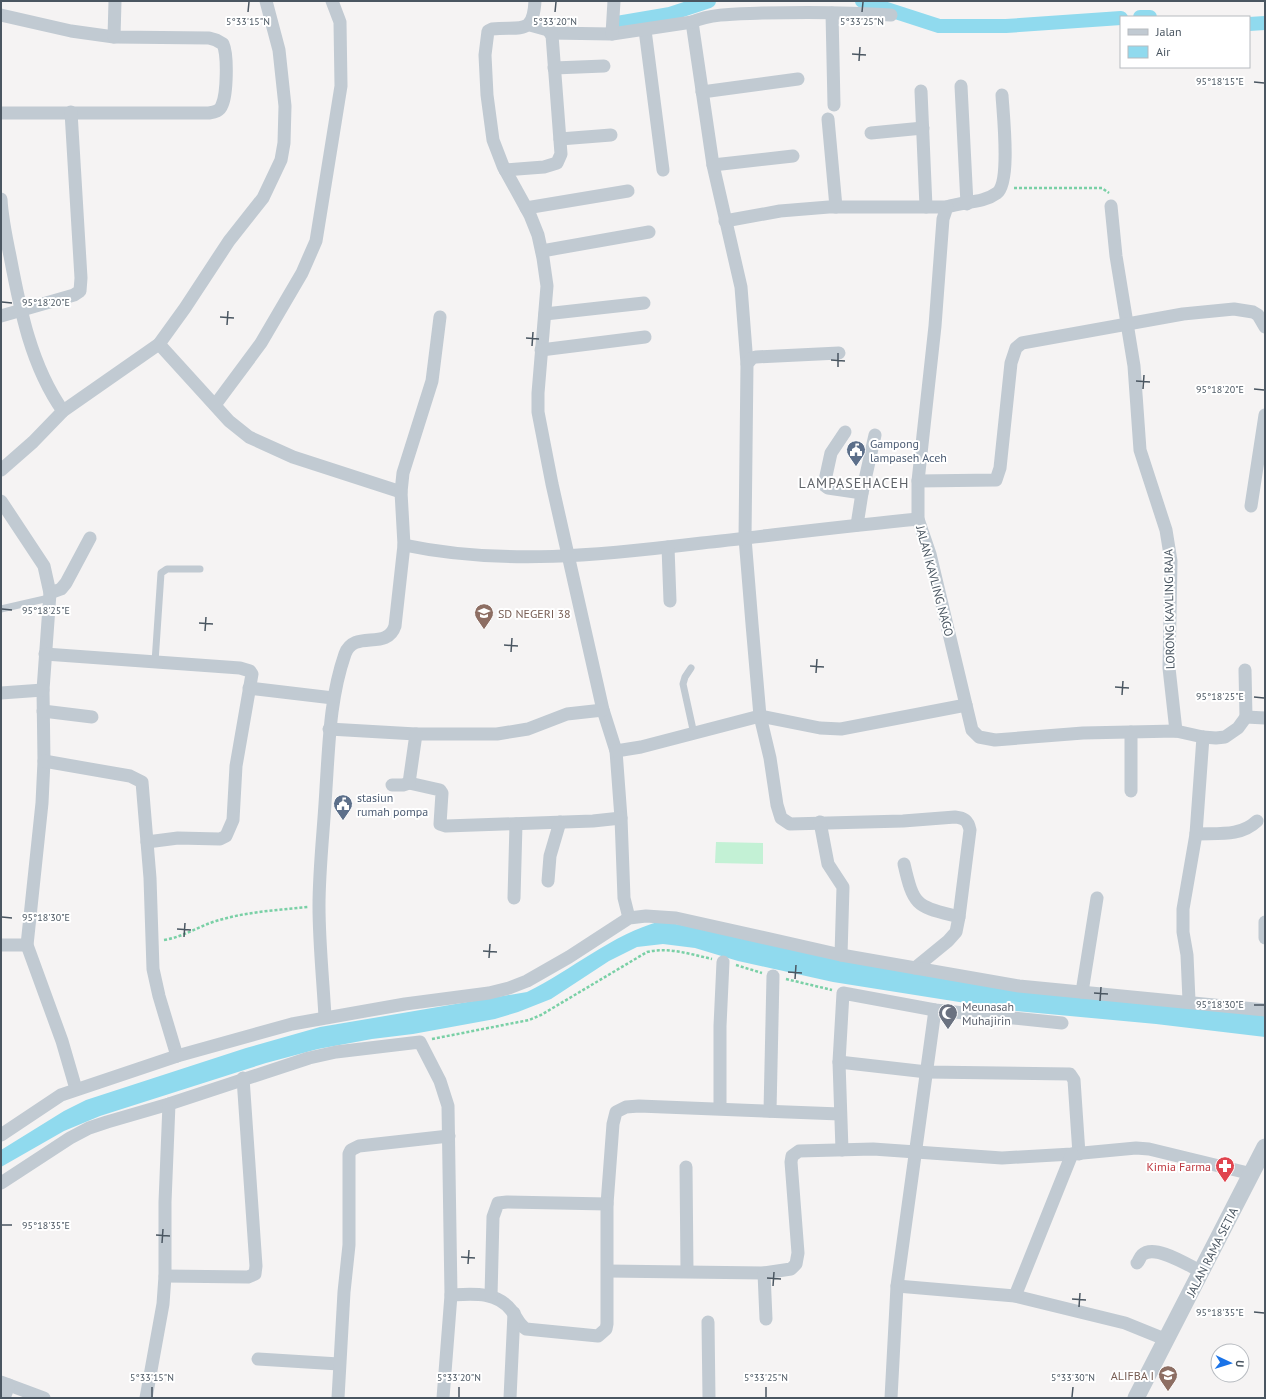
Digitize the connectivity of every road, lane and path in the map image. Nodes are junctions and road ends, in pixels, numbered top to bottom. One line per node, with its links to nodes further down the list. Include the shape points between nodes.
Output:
1 (115, 1): 14 (street)
2 (266, 1): 55 (street, via 278,50 285,106 281,160 263,198 229,241)
3 (332, 1): 59 (street, via 340,22 341,86 316,241 302,273 261,343)
4 (535, 1): 10 (street, via 534,18)
5 (614, 1): 13 (street)
6 (832, 13): 8 (street); 9 (street, via 748,13 703,17); 22 (street)
7 (1, 15): 14 (street, via 71,31)
8 (891, 15)
9 (692, 22): 11 (street); 20 (street)
10 (530, 25): 12 (street, via 548,30); 32 (street, via 492,29 487,33 485,55 492,132 498,156)
11 (645, 30): 13 (street); 33 (street)
12 (550, 33): 13 (street); 16 (street)
13 (612, 34)
14 (114, 36): 23 (street, via 194,37 220,42 226,58 222,105 217,112 209,113)
15 (604, 66): 16 (street)
16 (554, 68): 29 (street)
17 (798, 79): 20 (street)
18 (961, 86): 37 (street)
19 (921, 91): 26 (street)
20 (702, 92): 31 (street)
21 (1002, 95): 34 (street, via 1005,174)
22 (834, 105)
23 (71, 112): 24 (street); 48 (street, via 80,291)
24 (1, 113)
25 (828, 119): 39 (street)
26 (923, 128): 27 (street); 40 (street)
27 (871, 133)
28 (611, 135): 29 (street)
29 (560, 139): 32 (street, via 561,154 557,163 544,167)
30 (793, 156): 31 (street)
31 (713, 165): 44 (street)
32 (505, 170): 42 (street)
33 (663, 170)
34 (1001, 189): 37 (street, via 978,202); 38 (path, via 1102,188 1109,194)
35 (628, 191): 42 (street)
36 (1, 199): 43 (street)
37 (967, 204): 41 (street)
38 (1112, 206): 52 (street, LORONG KAVLING RAJA)
39 (836, 207): 40 (street); 44 (street, via 780,211)
40 (926, 207): 41 (street)
41 (947, 207): 65 (street, JALAN KAVLING NAGO, via 943,218 935,326)
42 (526, 208): 46 (street)
43 (1, 213): 48 (street)
44 (725, 221): 58 (street, via 741,287)
45 (649, 232): 46 (street)
46 (542, 251): 49 (street, via 547,286)
47 (644, 304): 49 (street)
48 (22, 311): 50 (street); 60 (street, via 38,365 52,395)
49 (544, 314): 56 (street)
50 (1, 316)
51 (440, 317): 66 (street, via 432,381 404,473)
52 (1126, 324): 53 (street, via 1183,314 1234,309 1253,312 1258,315); 65 (street, via 1030,340 1019,345 1011,363 1000,468 996,480); 97 (street, LORONG KAVLING RAJA, via 1134,366 1140,450 1166,530 1171,561 1169,668)
53 (1265, 327)
54 (645, 336): 56 (street)
55 (158, 344): 59 (street); 60 (street)
56 (541, 350): 76 (street, via 538,412)
57 (839, 353): 58 (street, via 756,356)
58 (748, 364): 73 (street)
59 (215, 405): 66 (street, via 229,421 249,437 270,447)
60 (63, 410): 64 (street, via 33,442)
61 (1265, 415): 69 (street)
62 (846, 432): 67 (street, via 831,453 824,485 828,488)
63 (875, 435): 67 (street)
64 (1, 470)
65 (918, 481): 70 (street, JALAN KAVLING NAGO)
66 (401, 492): 74 (street)
67 (862, 493): 71 (street)
68 (1, 503): 78 (street, via 44,566)
69 (1251, 506)
70 (918, 519): 71 (street); 89 (street, JALAN KAVLING NAGO, via 931,561)
71 (857, 525): 73 (street)
72 (90, 538): 78 (street, via 66,584)
73 (745, 538): 75 (street); 92 (street)
74 (404, 545): 76 (street, via 459,554 512,557); 88 (street, via 392,633 385,639 360,640 350,645)
75 (668, 547): 76 (street); 79 (street)
76 (568, 556): 90 (street)
77 (200, 569): 82 (lane, via 167,569 161,573)
78 (50, 596): 80 (lane); 81 (street)
79 (670, 601)
80 (1, 609)
81 (45, 654): 82 (street); 86 (street)
82 (155, 662): 85 (street, via 248,670 252,674)
83 (691, 668): 100 (lane, via 683,684)
84 (1245, 670): 94 (street)
85 (249, 688): 88 (street); 113 (street, via 236,766 233,820 226,836 220,839 178,838)
86 (43, 690): 87 (street); 91 (street)
87 (1, 693)
88 (333, 698): 96 (street)
89 (966, 705): 92 (street, via 842,729 813,727); 98 (street, JALAN KAVLING NAGO, via 972,730 979,738 987,740)
90 (603, 710): 99 (street, via 566,714 511,733); 102 (street)
91 (43, 711): 93 (street); 103 (street)
92 (760, 716): 100 (street); 110 (street, via 781,818 790,824)
93 (92, 717)
94 (1246, 717): 95 (street); 101 (street, JALAN KAVLING NAGO, via 1238,728 1225,737)
95 (1265, 718)
96 (329, 729): 99 (street); 118 (street)
97 (1176, 731): 98 (street, JALAN KAVLING NAGO); 101 (street, JALAN KAVLING NAGO)
98 (1131, 732): 106 (street)
99 (416, 734): 104 (street)
100 (694, 734): 102 (street)
101 (1203, 737): 112 (street)
102 (616, 751): 107 (street)
103 (44, 761): 113 (street, via 141,780 144,790); 125 (street)
104 (409, 783): 105 (street); 111 (street, via 440,790 440,824)
105 (392, 785)
106 (1131, 791)
107 (621, 818): 109 (street); 120 (street, via 624,891)
108 (1257, 821): 112 (street, via 1249,828 1236,833)
109 (560, 822): 111 (street); 115 (street, via 550,856)
110 (820, 822): 119 (street, via 964,818 970,830); 126 (street, via 828,864 843,887)
111 (516, 824): 116 (street)
112 (1196, 834): 132 (street, via 1183,908)
113 (147, 842): 123 (street)
114 (904, 864): 119 (street, via 912,895 918,904)
115 (548, 881)
116 (514, 898)
117 (1097, 898): 130 (street)
118 (319, 906): 123 (path, via 255,913 215,921 174,938); 135 (street)
119 (959, 917): 128 (street, via 956,932)
120 (628, 918): 126 (street, via 676,918); 135 (street, via 569,957 527,981 509,988)
121 (1265, 922): 122 (street)
122 (1265, 938)
123 (151, 942): 138 (street, via 159,996)
124 (1, 945): 125 (street)
125 (27, 945): 142 (street, via 62,1041)
126 (841, 955): 128 (street)
127 (723, 962): 129 (path); 137 (path, via 658,949 647,952 562,1004 529,1020); 144 (street)
128 (915, 968): 130 (street, via 1019,986)
129 (773, 976): 131 (path); 145 (street)
130 (1082, 992): 132 (street)
131 (842, 993): 133 (street); 139 (street)
132 (1189, 1001): 134 (street)
133 (935, 1010): 136 (street); 140 (street)
134 (1265, 1010)
135 (325, 1017): 138 (street)
136 (1062, 1023)
137 (420, 1042): 141 (street, via 336,1052); 148 (street, via 444,1092 448,1106)
138 (178, 1056): 142 (street)
139 (839, 1062): 140 (street); 146 (street)
140 (927, 1072): 151 (street); 152 (street, via 1070,1074 1074,1080)
141 (243, 1078): 143 (street); 162 (street, via 255,1274 248,1277)
142 (76, 1089): 147 (street, via 49,1102)
143 (169, 1104): 155 (street, via 148,1108 89,1128); 162 (street)
144 (720, 1108): 145 (street, via 753,1112); 156 (street, via 634,1106 616,1112)
145 (770, 1111): 146 (street)
146 (840, 1114): 150 (street)
147 (1, 1135)
148 (450, 1136): 164 (street); 172 (street, via 359,1146 348,1154 349,1245)
149 (1265, 1147): 154 (street, JALAN RAMA SETIA)
150 (842, 1150): 151 (street); 161 (street, via 799,1151 792,1156 798,1253 796,1264 786,1271)
151 (915, 1152): 152 (street, via 1002,1158); 163 (street)
152 (1076, 1154): 154 (street, via 1149,1149); 166 (street)
153 (686, 1167): 159 (street)
154 (1252, 1174): 160 (street, JALAN RAMA SETIA)
155 (2, 1176)
156 (607, 1204): 158 (street); 165 (street, via 498,1203 493,1217)
157 (1137, 1263): 160 (street, via 1147,1252 1159,1251)
158 (608, 1271): 159 (street); 167 (street, via 607,1324 606,1329 598,1336 526,1329 520,1326)
159 (687, 1271): 161 (street)
160 (1202, 1272): 170 (street, JALAN RAMA SETIA)
161 (764, 1273): 168 (street)
162 (165, 1276): 176 (street, via 163,1304)
163 (897, 1286): 166 (street); 181 (street)
164 (451, 1295): 165 (street); 178 (street)
165 (491, 1296): 167 (street, via 504,1303)
166 (1014, 1296): 170 (street, via 1125,1323)
167 (514, 1314): 179 (street)
168 (766, 1319)
169 (708, 1322): 180 (street)
170 (1167, 1340): 182 (street, JALAN RAMA SETIA)
171 (258, 1359): 172 (street)
172 (339, 1364): 177 (street)
173 (5, 1383): 174 (street); 175 (street)
174 (4, 1398)
175 (44, 1398)
176 (146, 1398)
177 (338, 1398)
178 (442, 1398)
179 (510, 1398)
180 (709, 1398)
181 (891, 1398)
182 (1136, 1398)

